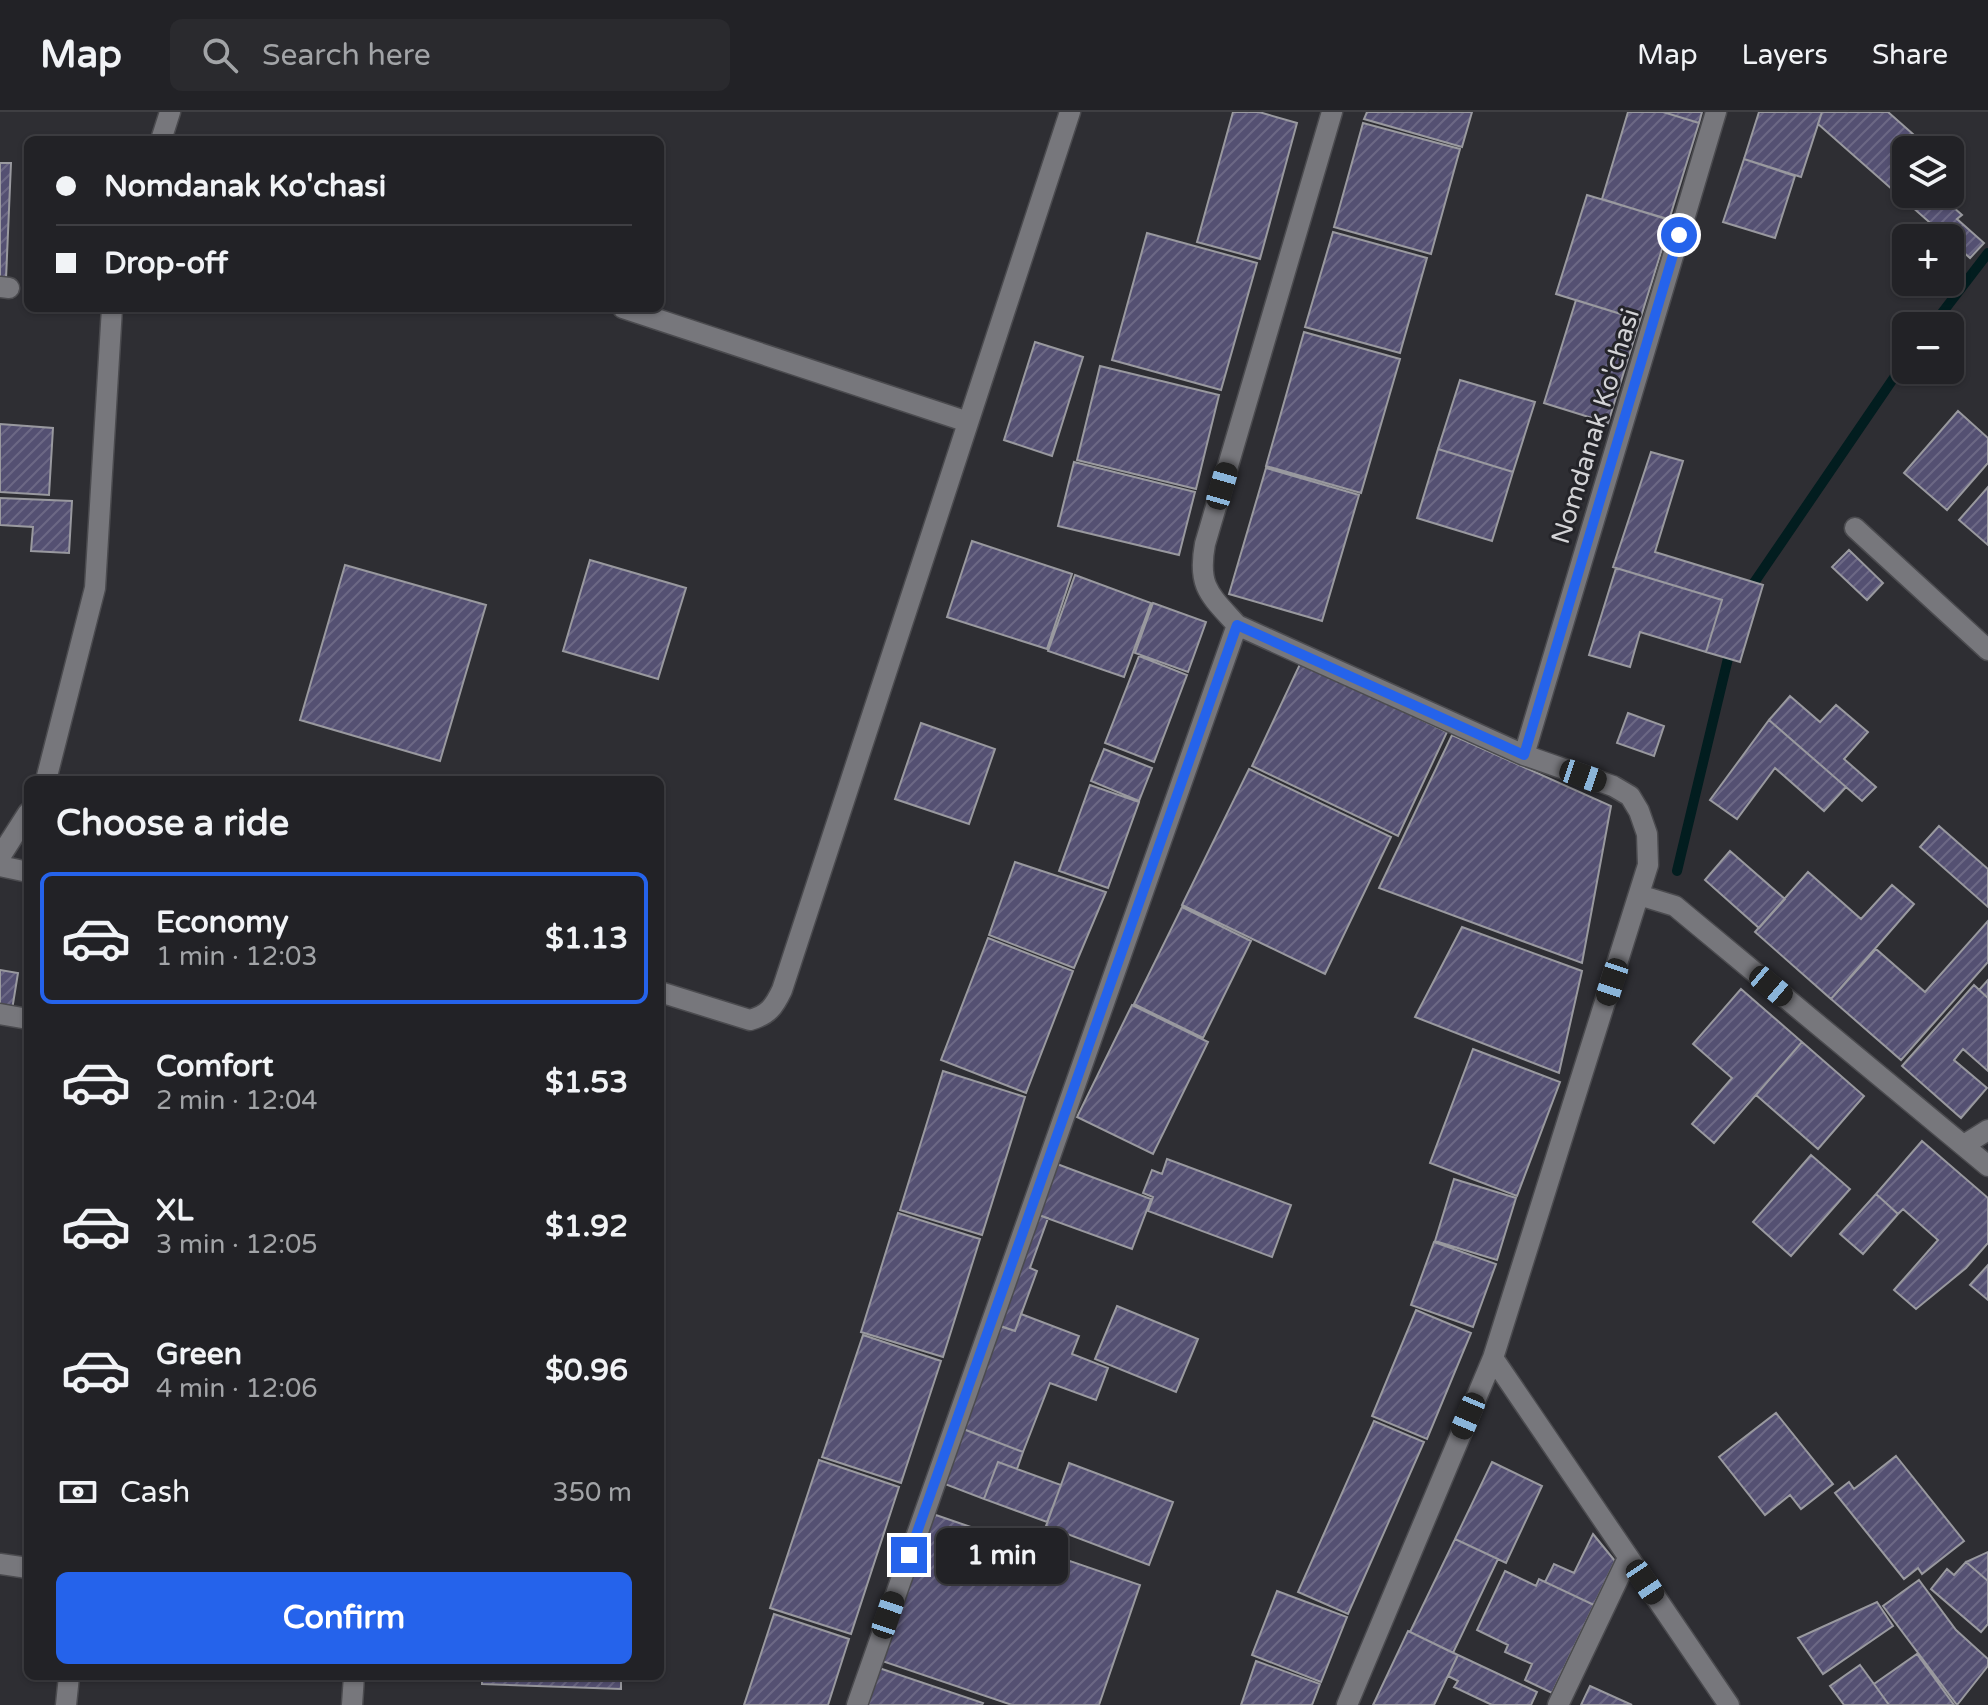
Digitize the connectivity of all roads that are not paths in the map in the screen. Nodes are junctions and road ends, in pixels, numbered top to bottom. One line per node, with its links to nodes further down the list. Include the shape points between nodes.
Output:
1 (170, 112): 5 (street)
2 (1070, 112): 8 (street)
3 (1332, 112): 10 (street, via 1200,567 1205,589)
4 (1716, 112): 12 (street, Nomdanak Ko'chasi)
5 (162, 136)
6 (112, 312): 13 (street, via 95,588)
7 (635, 312): 8 (street)
8 (968, 422): 19 (street, via 774,1006 750,1020)
9 (1855, 528): 11 (street)
10 (1237, 625): 12 (street); 33 (street)
11 (1988, 650)
12 (1524, 755): 18 (street, via 1630,796 1647,834 1648,865)
13 (47, 776)
14 (24, 819): 15 (street)
15 (0, 857)
16 (0, 866): 17 (street)
17 (24, 871)
18 (1639, 895): 23 (street, via 1675,906); 25 (street)
19 (664, 993)
20 (0, 1014): 21 (street)
21 (24, 1018)
22 (1988, 1130): 23 (street)
23 (1964, 1145): 24 (street)
24 (1988, 1166)
25 (1493, 1358): 26 (street); 34 (street)
26 (1628, 1558): 35 (street); 36 (street)
27 (0, 1564): 28 (street)
28 (24, 1567)
29 (69, 1680): 31 (street)
30 (354, 1680): 32 (street)
31 (66, 1705)
32 (352, 1705)
33 (857, 1705)
34 (1347, 1705)
35 (1558, 1705)
36 (1729, 1705)

